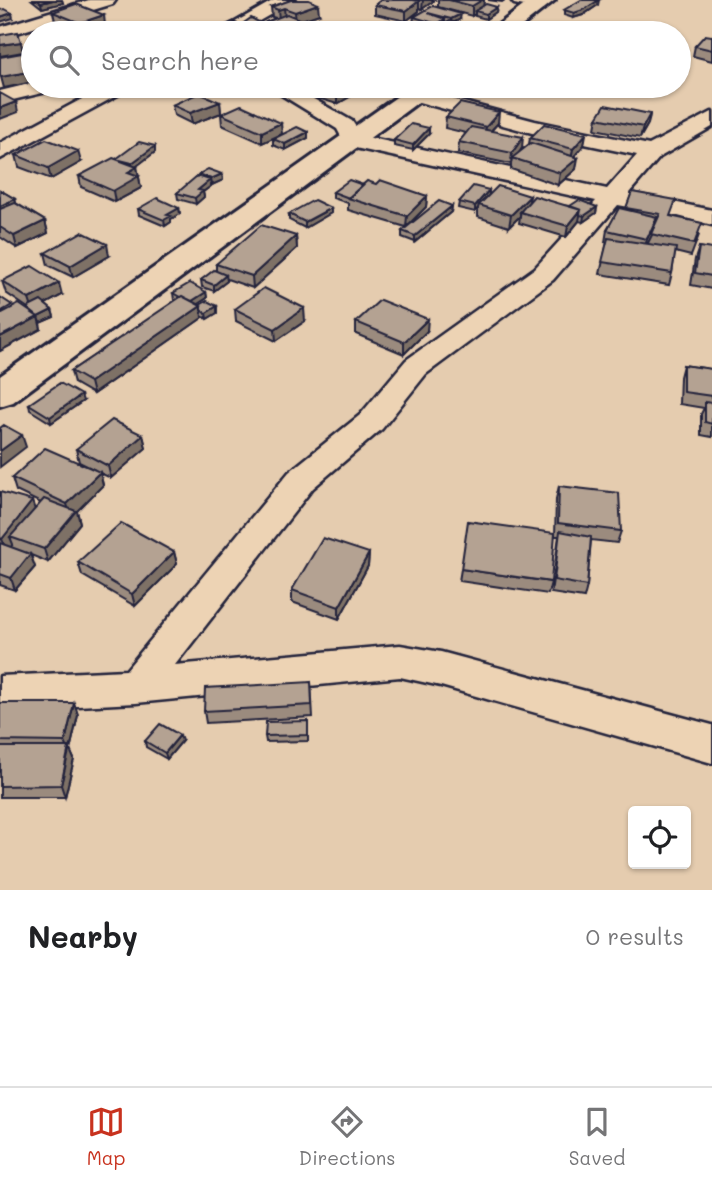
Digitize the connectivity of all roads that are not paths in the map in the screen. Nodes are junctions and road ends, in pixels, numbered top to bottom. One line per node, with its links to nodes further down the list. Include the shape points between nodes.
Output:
1 (107, 0): 4 (street)
2 (287, 0): 5 (street)
3 (535, 1): 6 (main road)
4 (40, 21)
5 (248, 21)
6 (512, 21)
7 (21, 27): 8 (street)
8 (1, 33): 9 (street)
9 (21, 41)
10 (21, 92): 11 (street)
11 (0, 97)
12 (98, 98): 18 (street)
13 (298, 98): 17 (street, via 345,125)
14 (410, 98): 17 (main road)
15 (445, 98): 19 (street, via 532,127)
16 (712, 118): 19 (street)
17 (354, 141): 20 (street); 22 (main road)
18 (0, 152)
19 (652, 152): 20 (street)
20 (615, 196): 21 (street); 23 (street, via 544,274 416,367 372,422 301,480)
21 (712, 218)
22 (0, 394)
23 (136, 686): 24 (street); 25 (street, via 400,661)
24 (0, 693)
25 (704, 746)

